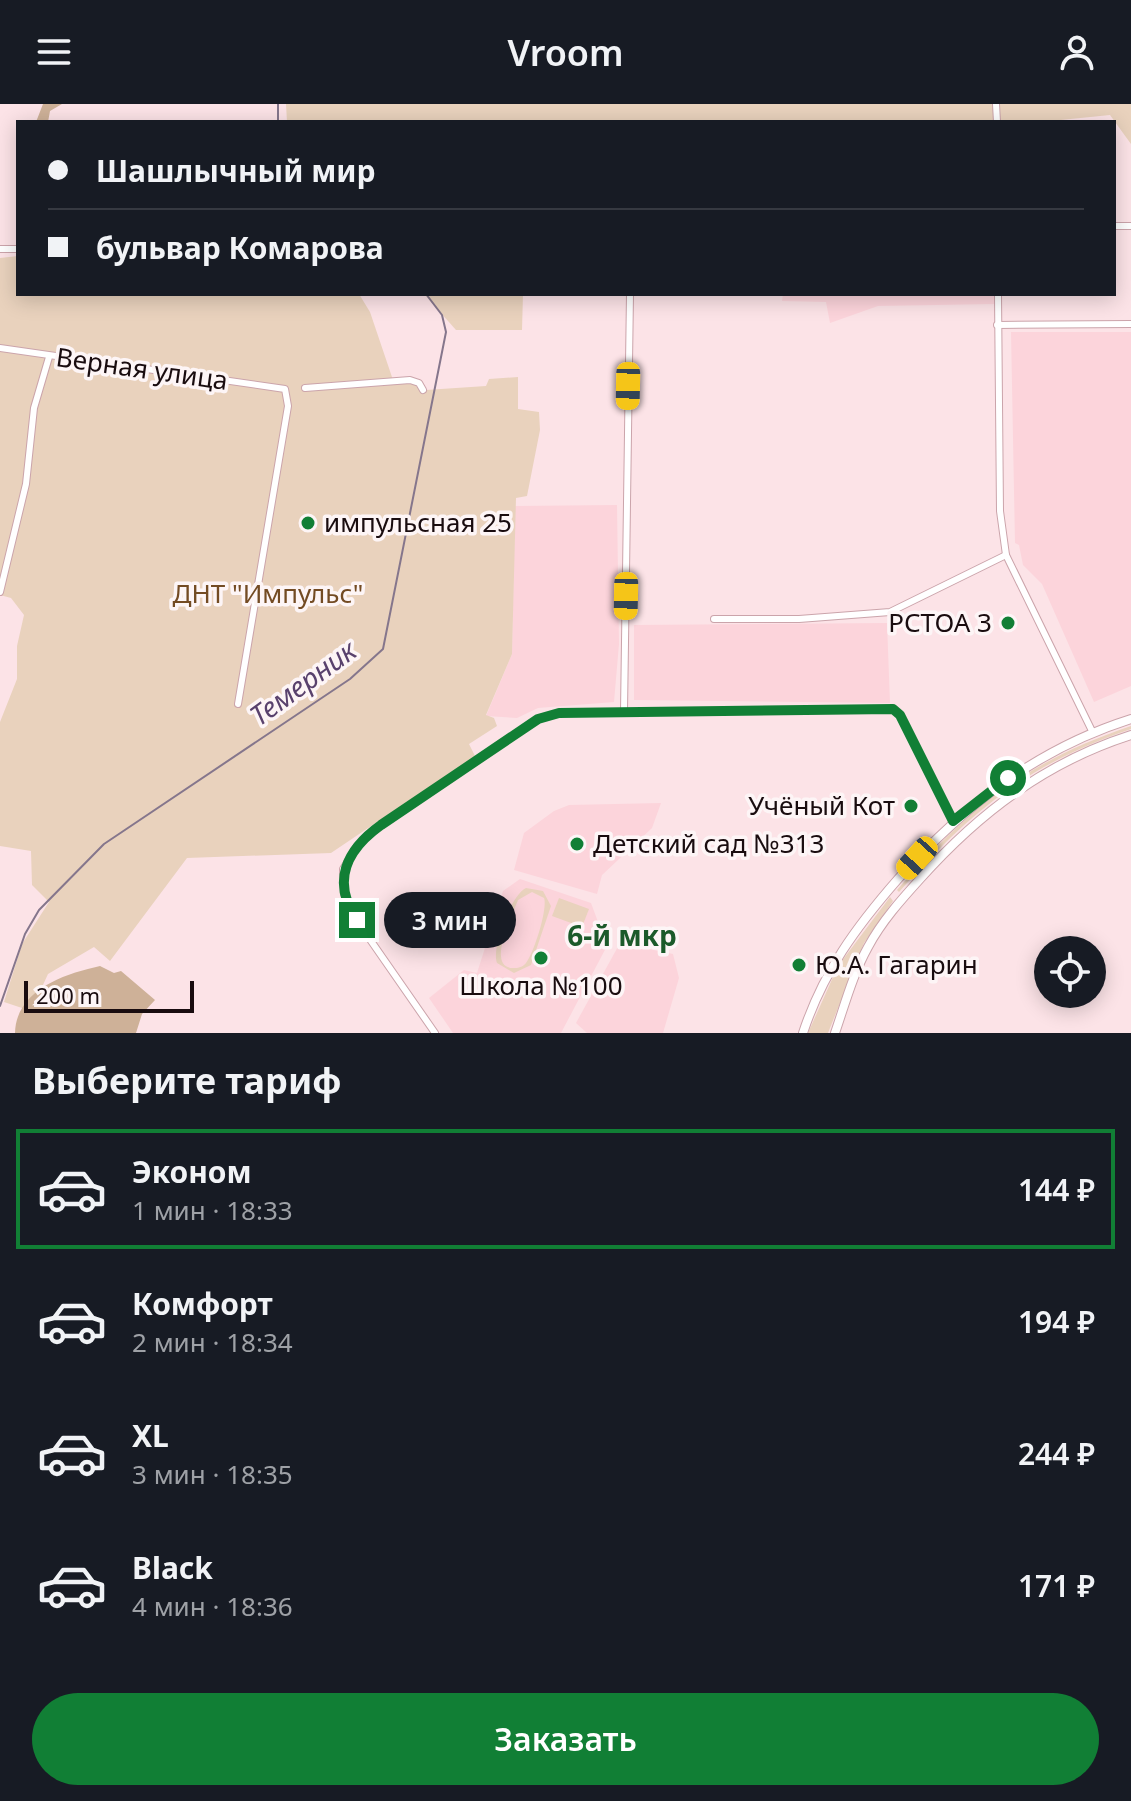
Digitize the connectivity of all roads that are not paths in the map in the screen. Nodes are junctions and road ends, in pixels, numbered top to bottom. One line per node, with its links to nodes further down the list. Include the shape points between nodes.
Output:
1 (630, 296): 13 (street)
2 (998, 296): 4 (street)
3 (1131, 324): 4 (street)
4 (997, 325): 9 (street, via 1001,534)
5 (0, 348): 6 (street, Верная улица)
6 (49, 357): 10 (street, via 34,408 26,484); 12 (street, Верная улица, via 285,389 288,406)
7 (305, 388): 8 (street, via 410,380)
8 (423, 390)
9 (1006, 555): 11 (street, via 890,612); 15 (street)
10 (0, 592)
11 (714, 619)
12 (238, 704)
13 (624, 712): 17 (street, via 893,709); 20 (street, via 559,713 538,719 373,830 350,854 343,869 344,894 353,915)
14 (1131, 719): 15 (main road)
15 (1093, 733): 17 (main road, via 1025,767)
16 (1131, 735): 19 (main road, via 1068,760 1001,801 953,842)
17 (953, 821): 18 (main road)
18 (891, 888): 19 (main road); 21 (main road, via 837,955)
19 (902, 900): 22 (main road, via 862,958)
20 (435, 1033)
21 (803, 1033)
22 (835, 1033)

